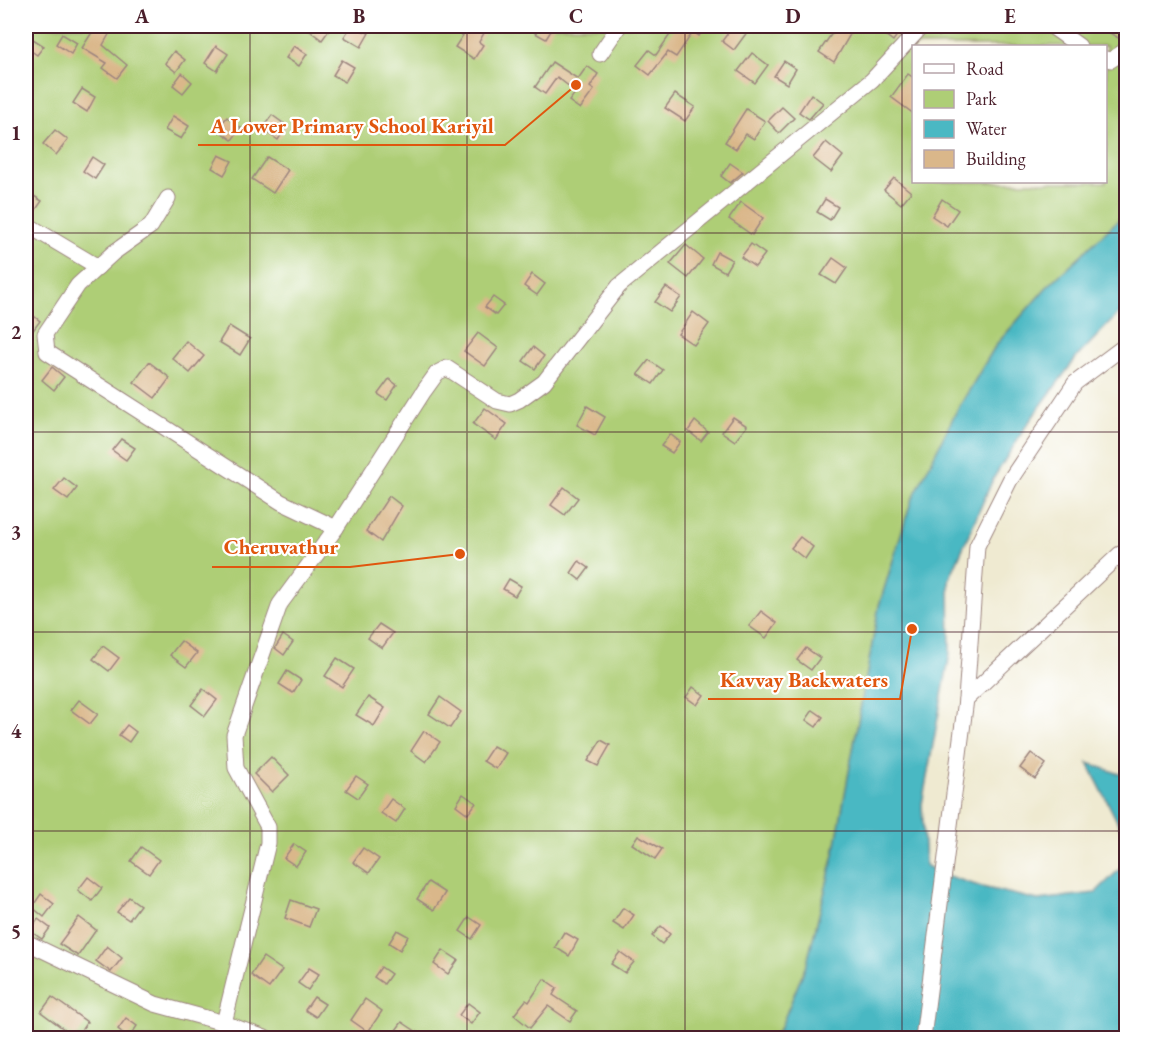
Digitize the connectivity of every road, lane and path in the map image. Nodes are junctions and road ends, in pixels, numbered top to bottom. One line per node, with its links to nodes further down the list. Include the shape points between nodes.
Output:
1 (619, 26): 6 (street)
2 (922, 26): 12 (street, via 872,80 619,286 544,382 519,400 510,404 497,401 447,368 437,373)
3 (1051, 26): 4 (street)
4 (1078, 45)
5 (1126, 50): 7 (street, via 1111,60)
6 (600, 54)
7 (1107, 58)
8 (168, 198): 10 (street, via 151,226)
9 (26, 224): 10 (street)
10 (98, 267): 12 (street, via 78,285 45,334 47,352 281,502)
11 (1126, 345): 14 (street, via 1075,383 1010,480 977,546)
12 (336, 528): 16 (street, via 280,604 234,735 236,768 268,827 268,843)
13 (1126, 552): 14 (street)
14 (966, 699): 18 (street)
15 (26, 942): 16 (street, via 155,1004)
16 (224, 1023): 17 (street)
17 (265, 1038)
18 (923, 1038)

